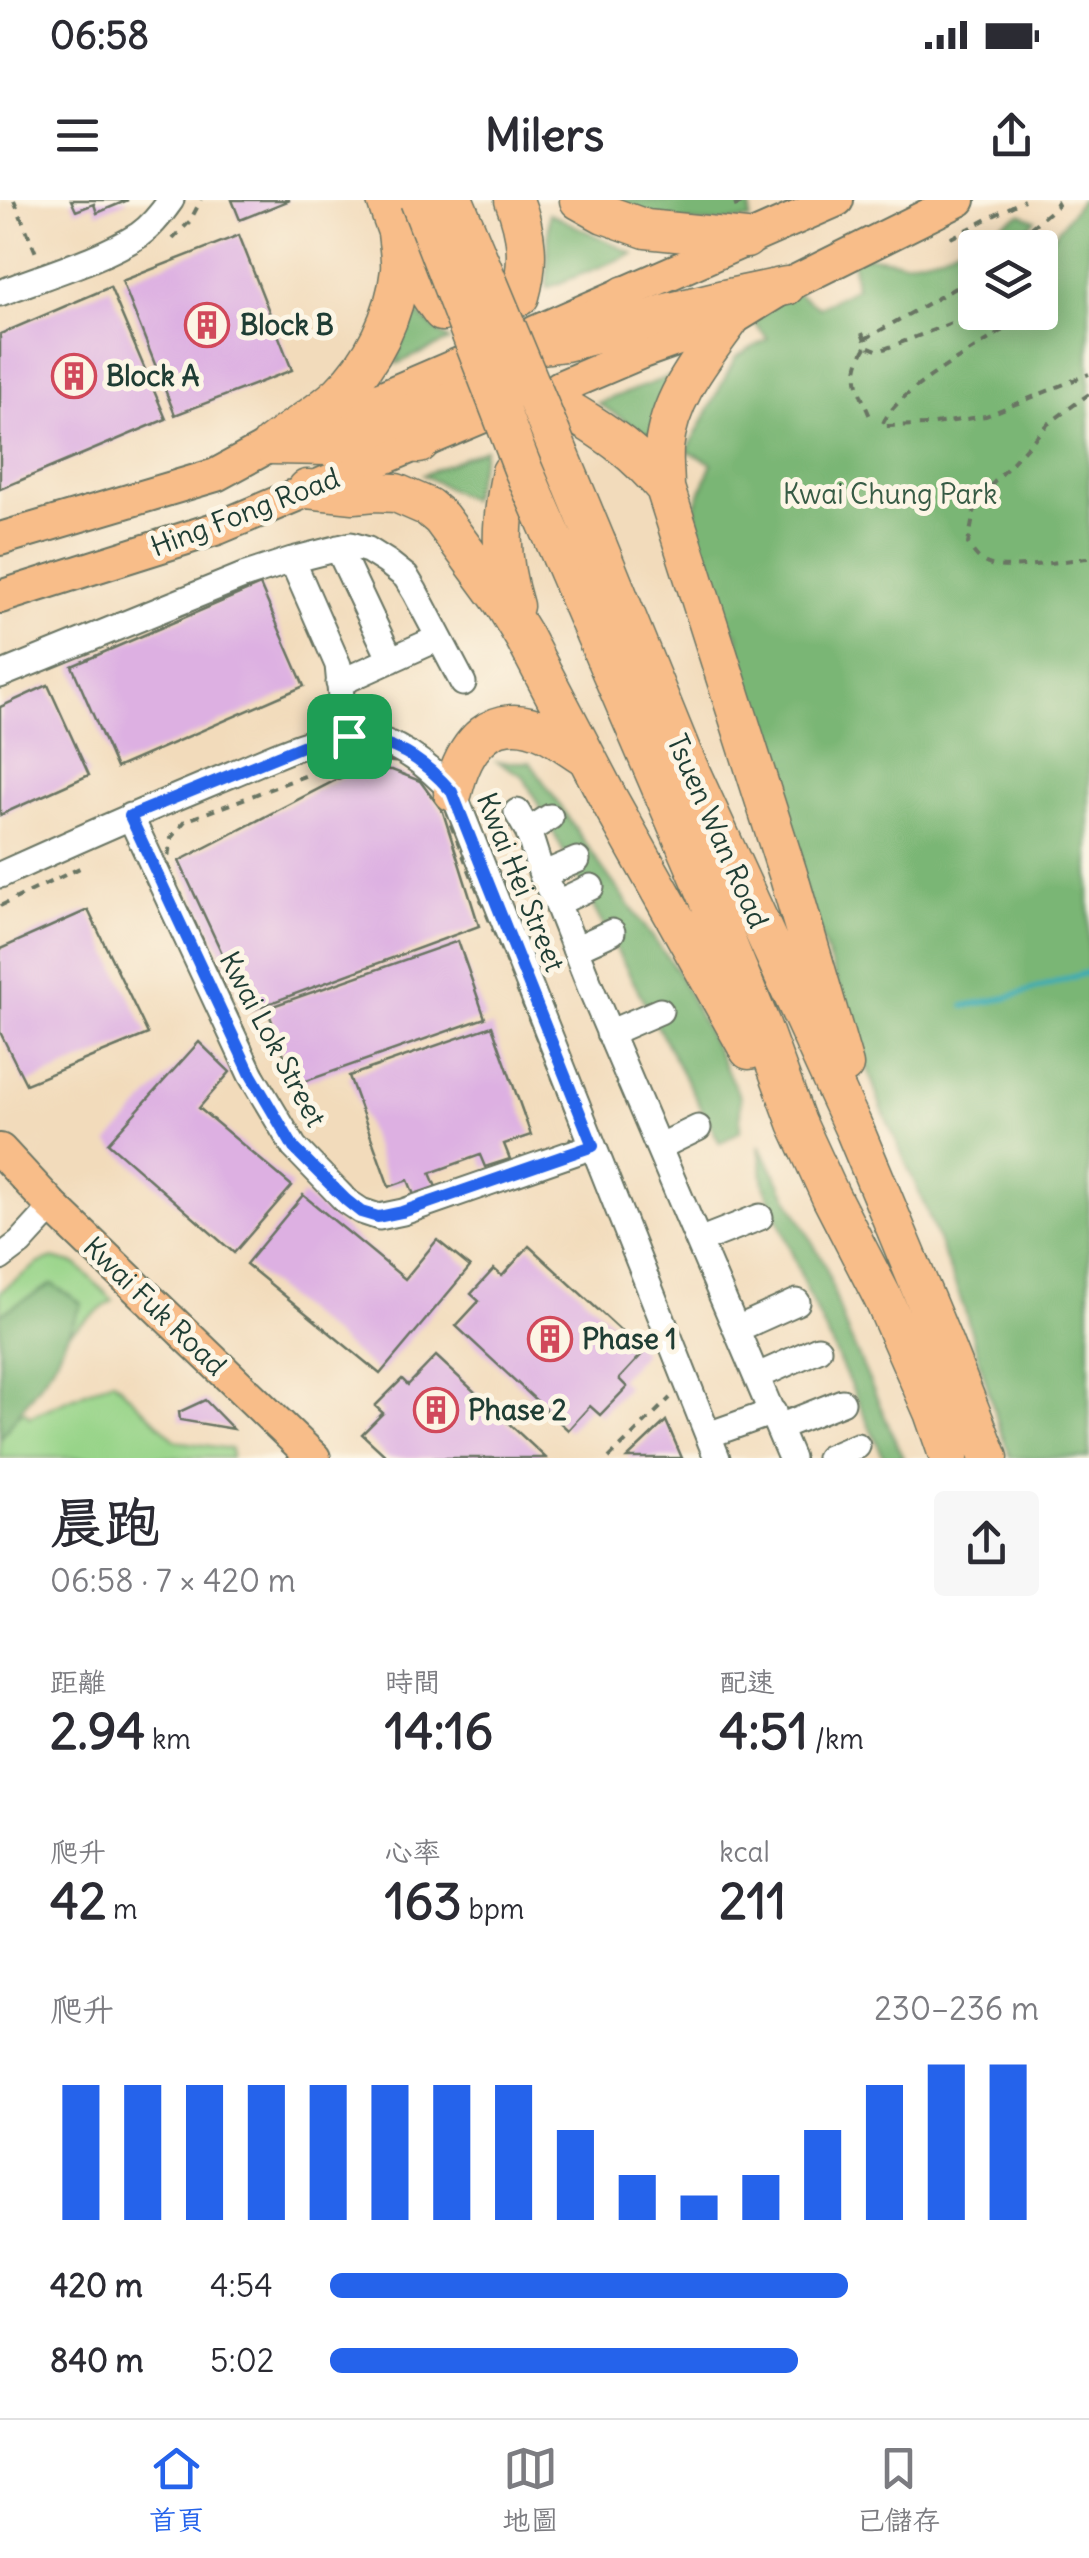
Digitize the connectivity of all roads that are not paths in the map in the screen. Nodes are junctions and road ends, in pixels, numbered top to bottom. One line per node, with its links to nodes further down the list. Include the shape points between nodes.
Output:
1 (170, 200): 11 (street, via 141,234)
2 (418, 200): 46 (highway, Tsuen Wan Road, bridge, via 523,469 713,908)
3 (454, 200): 48 (highway, Tsuen Wan Road, bridge, via 690,770)
4 (514, 200): 13 (highway, via 527,242)
5 (579, 200): 9 (highway, via 646,229)
6 (837, 200): 9 (main road)
7 (959, 200): 10 (main road)
8 (391, 216): 14 (highway, via 420,284); 17 (highway, via 400,266 382,334 338,396)
9 (740, 223): 12 (main road)
10 (786, 286): 15 (main road); 16 (highway, via 667,314)
11 (0, 294)
12 (625, 295): 16 (highway)
13 (520, 296)
14 (442, 312)
15 (728, 321): 16 (main road, via 642,352); 20 (highway, via 674,405 664,448)
16 (554, 363): 20 (highway, via 612,436)
17 (271, 444): 18 (highway, via 330,446 473,391); 22 (main road, Hing Fong Road, via 216,475)
18 (419, 444): 21 (main road, Hing Fong Road)
19 (511, 472): 27 (highway, via 502,562)
20 (665, 488): 48 (highway, via 823,990 848,1080)
21 (307, 489): 25 (main road, Hing Fong Road, via 218,528); 27 (highway, via 396,493 428,507)
22 (0, 539)
23 (338, 548): 24 (street); 26 (street, via 368,550 406,577); 28 (street)
24 (292, 560): 29 (street); 30 (street, via 338,666)
25 (0, 596)
26 (439, 638): 28 (street); 31 (street)
27 (524, 638): 33 (highway)
28 (391, 660): 30 (street)
29 (0, 675)
30 (339, 683): 32 (street)
31 (463, 684)
32 (349, 736): 34 (street, Kwai Hei Street, via 375,738 410,754); 35 (street, Kwai Hei Street, via 312,742)
33 (586, 757): 34 (highway, via 546,732 509,724 472,746); 46 (highway, via 772,1090)
34 (452, 792): 49 (street, Kwai Hei Street)
35 (130, 816): 38 (street, Kwai Hei Street); 49 (street, Kwai Lok Street, via 251,1075 294,1148 361,1212 402,1212)
36 (532, 820): 39 (street)
37 (577, 860): 39 (street)
38 (0, 875)
39 (542, 875): 41 (street)
40 (590, 887): 41 (street)
41 (557, 904): 43 (street)
42 (612, 932): 43 (street)
43 (575, 949): 45 (street)
44 (660, 1011): 45 (street)
45 (609, 1033): 50 (street)
46 (797, 1123): 67 (highway, Tsuen Wan Road, via 883,1298)
47 (698, 1128): 50 (street)
48 (854, 1132): 68 (highway, Tsuen Wan Road)
49 (593, 1146): 62 (street, Kwai Hei Street)
50 (659, 1148): 54 (street)
51 (0, 1150): 52 (main road, Kwai Fuk Road)
52 (53, 1207): 55 (street); 64 (main road, Kwai Fuk Road)
53 (760, 1218): 54 (street)
54 (699, 1240): 57 (street)
55 (0, 1258)
56 (796, 1302): 57 (street)
57 (737, 1329): 59 (street)
58 (818, 1349): 59 (street)
59 (758, 1376): 61 (street)
60 (842, 1402): 61 (street)
61 (776, 1420): 62 (street); 65 (street)
62 (712, 1446)
63 (857, 1446): 66 (street)
64 (314, 1458)
65 (791, 1458)
66 (829, 1458)
67 (949, 1458)
68 (990, 1458)

